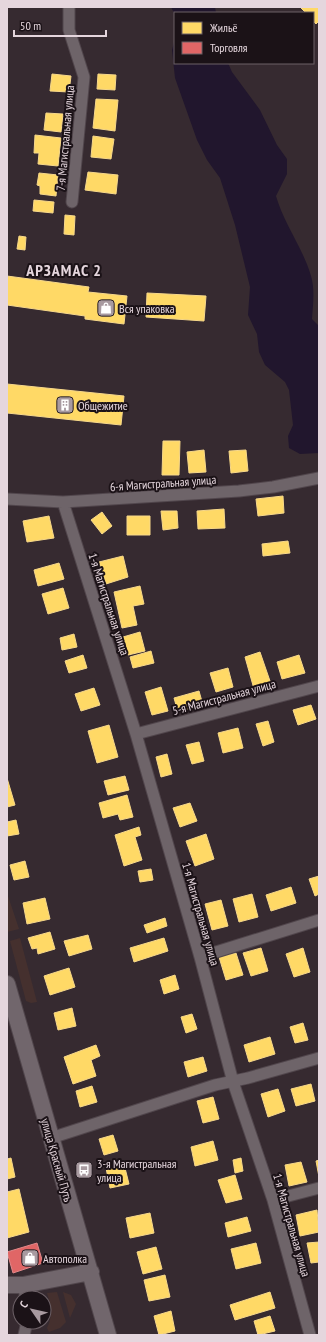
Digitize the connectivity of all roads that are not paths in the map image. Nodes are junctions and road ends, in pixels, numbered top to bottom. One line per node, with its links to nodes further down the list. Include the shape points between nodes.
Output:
1 (69, 7): 2 (street, 7-я Магистральная улица, via 69,30 84,77)
2 (72, 202)
3 (319, 478): 5 (street, 6-я Магистральная улица, via 239,491)
4 (7, 499): 5 (street, 6-я Магистральная улица)
5 (63, 502): 7 (street, 1-я Магистральная улица)
6 (319, 686): 7 (street, 5-я Магистральная улица)
7 (136, 734): 9 (street, 1-я Магистральная улица)
8 (319, 920): 9 (street)
9 (200, 957): 12 (street, 1-я Магистральная улица)
10 (7, 984): 13 (main road, улица Красный Путь)
11 (319, 1058): 12 (street)
12 (233, 1082): 13 (street, via 215,1085); 15 (street, 1-я Магистральная улица)
13 (51, 1138): 16 (main road, улица Красный Путь)
14 (319, 1188): 15 (street)
15 (273, 1200): 19 (street, 1-я Магистральная улица)
16 (91, 1272): 17 (main road); 18 (main road, улица Красный Путь)
17 (19, 1289)
18 (108, 1335)
19 (310, 1335)

